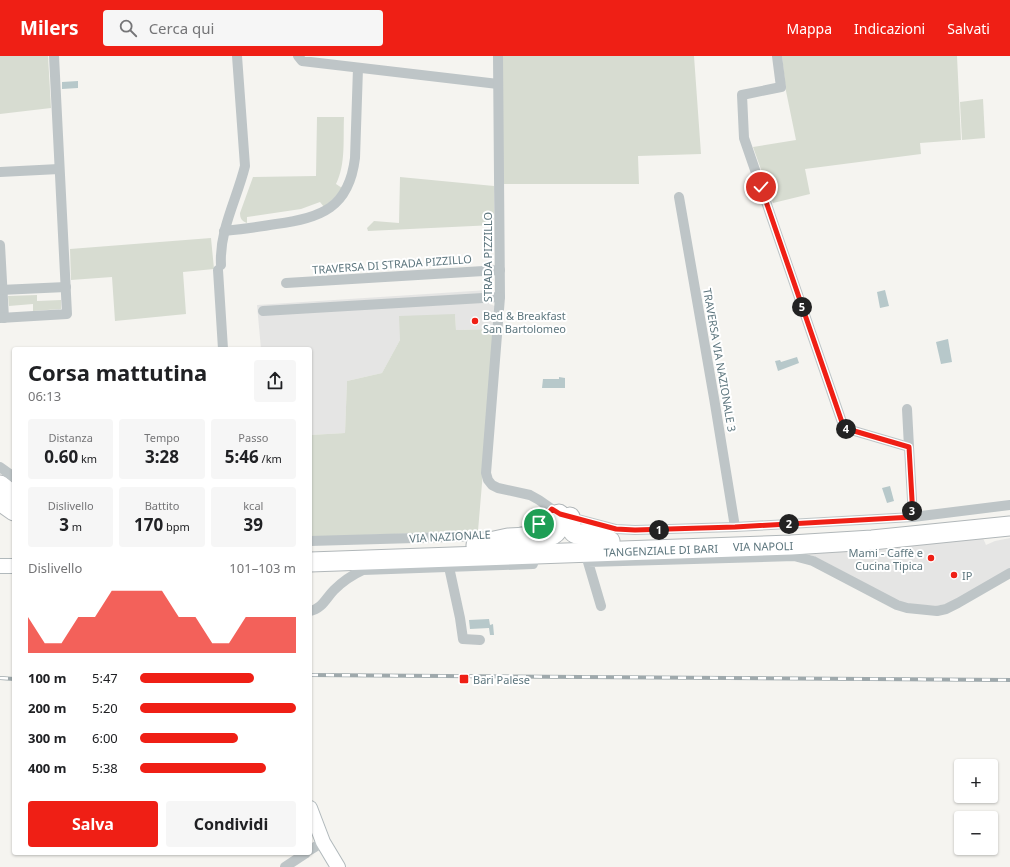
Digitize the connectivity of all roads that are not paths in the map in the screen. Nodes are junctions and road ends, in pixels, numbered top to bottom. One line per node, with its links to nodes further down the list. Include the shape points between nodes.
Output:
1 (54, 56): 8 (street)
2 (237, 56): 11 (street, via 246,166)
3 (298, 56): 6 (street, via 302,61)
4 (498, 56): 7 (street, STRADA PIZZILLO)
5 (777, 56): 22 (street, via 781,87 742,95 744,138 844,428)
6 (358, 68): 7 (street); 11 (street, via 354,164 350,183 344,193 326,211 314,217)
7 (498, 84): 13 (street, STRADA PIZZILLO)
8 (59, 169): 9 (street); 15 (street)
9 (0, 172)
10 (679, 197): 34 (street, TRAVERSA VIA NAZIONALE 3)
11 (224, 231): 20 (street, via 219,267)
12 (0, 245): 16 (street)
13 (500, 270): 14 (street, TRAVERSA DI STRADA PIZZILLO); 17 (street, STRADA PIZZILLO)
14 (286, 283)
15 (66, 287): 16 (street); 19 (street, via 67,314)
16 (1, 290): 19 (street)
17 (500, 297): 18 (street); 30 (street, STRADA PIZZILLO, via 486,473 492,485 530,495)
18 (263, 311)
19 (2, 318)
20 (223, 347)
21 (907, 409): 22 (street)
22 (909, 447): 32 (street)
23 (0, 467): 24 (street)
24 (12, 476)
25 (0, 485): 26 (highway)
26 (12, 494)
27 (0, 501): 29 (highway)
28 (1010, 505): 32 (street)
29 (12, 510)
30 (560, 513): 34 (street, via 616,529); 35 (street, VIA NAZIONALE, via 526,530 482,536); 36 (highway, via 573,532 596,534); 37 (highway, via 559,530 550,536 508,538)
31 (1010, 516): 36 (highway, TANGENZIALE DI BARI, via 800,534)
32 (913, 517): 34 (street)
33 (1010, 526): 39 (highway, TANGENZIALE DI BARI, via 872,540 791,545)
34 (735, 527)
35 (312, 541)
36 (610, 541): 37 (highway, TANGENZIALE DI BARI)
37 (476, 545): 38 (highway, TANGENZIALE DI BARI)
38 (312, 550)
39 (312, 562)
40 (533, 564): 43 (street)
41 (0, 566): 42 (street)
42 (12, 566)
43 (450, 567): 46 (street, via 363,570 350,576 316,610); 47 (street, via 463,639)
44 (1010, 573): 45 (street, VIA NAPOLI, via 958,604 937,611 897,605 813,561 794,556 588,562)
45 (601, 606)
46 (312, 611)
47 (480, 640)
48 (312, 813): 49 (street)
49 (323, 842): 50 (street); 53 (street)
50 (312, 849)
51 (303, 855): 52 (street)
52 (285, 867)
53 (338, 867)

